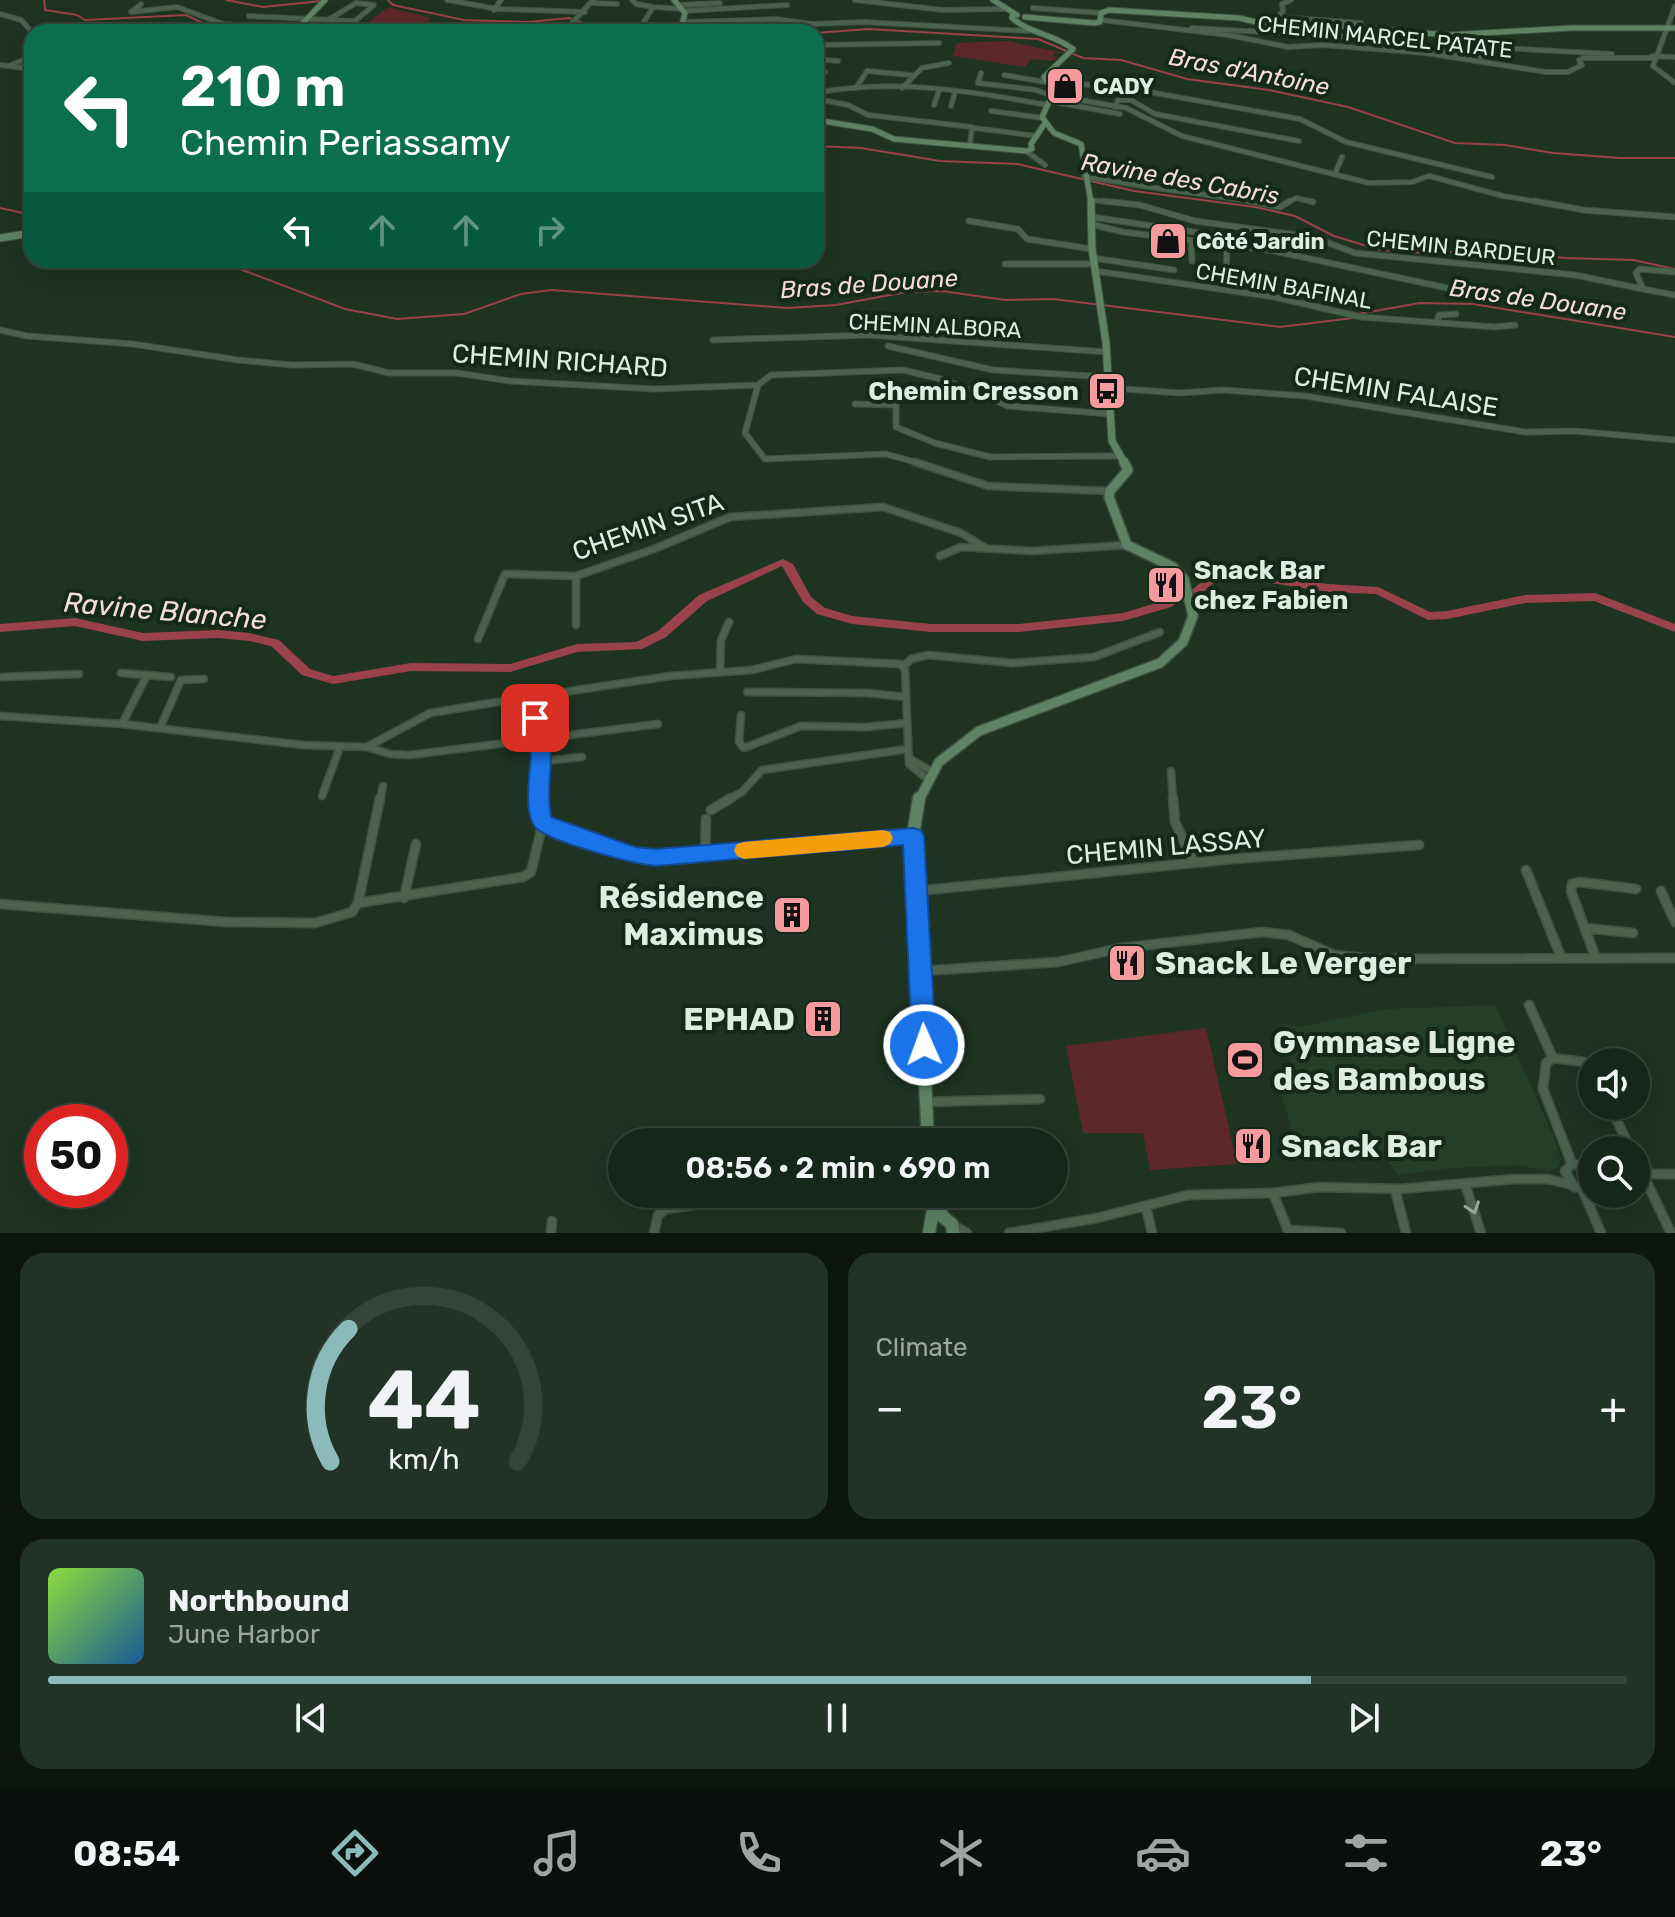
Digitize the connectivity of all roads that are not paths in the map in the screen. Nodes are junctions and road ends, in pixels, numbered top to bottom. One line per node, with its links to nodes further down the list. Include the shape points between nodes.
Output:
1 (447, 0): 19 (street)
2 (501, 0): 19 (street)
3 (632, 0): 15 (street)
4 (674, 0): 16 (main road)
5 (855, 0): 18 (street, via 932,10)
6 (993, 0): 18 (main road)
7 (1291, 0): 25 (street, via 1282,4)
8 (325, 1): 26 (main road)
9 (593, 1): 12 (street); 20 (street)
10 (720, 3): 16 (street)
11 (141, 4): 32 (street, via 131,12 177,7)
12 (617, 4)
13 (787, 5): 16 (street)
14 (1675, 6): 38 (street)
15 (653, 7): 16 (street); 36 (street)
16 (682, 8): 29 (main road)
17 (1033, 8): 23 (street, CHEMIN MARCEL PATATE)
18 (1006, 9): 24 (main road)
19 (494, 10): 20 (street)
20 (585, 12): 35 (street)
21 (0, 14): 31 (street)
22 (249, 16): 26 (street)
23 (1101, 17): 24 (main road, via 1087,23); 25 (main road, via 1109,10 1264,24); 37 (street, CHEMIN MARCEL PATATE)
24 (1020, 18): 40 (main road)
25 (1278, 19): 30 (street); 38 (main road, via 1448,35)
26 (305, 20): 27 (street); 33 (main road)
27 (328, 20): 28 (street); 28 (street, via 356,3 374,5)
28 (353, 21): 34 (street)
29 (685, 22): 40 (street, via 776,19)
30 (1361, 23)
31 (25, 24)
32 (223, 24)
33 (301, 24)
34 (350, 24)
35 (573, 24)
36 (643, 24)
37 (1172, 28): 45 (street, CHEMIN MARCEL PATATE, via 1288,47 1323,45); 45 (street, via 1356,37)
38 (1667, 28): 39 (main road); 44 (street)
39 (1675, 28)
40 (1028, 31): 56 (main road, via 1060,39 1071,52)
41 (939, 43): 42 (street)
42 (824, 45)
43 (1675, 57): 44 (street)
44 (1655, 58): 45 (street, CHEMIN MARCEL PATATE, via 1579,59 1582,65 1573,70 1555,72); 45 (street, via 1484,47 1481,51 1491,56); 57 (street, via 1653,68)
45 (1480, 59)
46 (24, 60): 51 (street)
47 (824, 60): 48 (street)
48 (838, 61)
49 (949, 63): 54 (street, via 931,62)
50 (0, 65): 51 (street)
51 (8, 66): 52 (street)
52 (24, 68)
53 (981, 73): 64 (street, via 978,83 1039,90)
54 (911, 75): 58 (street, via 867,71); 59 (street)
55 (1004, 75): 56 (street)
56 (1044, 82): 64 (main road, via 1053,87); 86 (street, via 1127,88 1300,119 1346,142)
57 (1675, 83)
58 (856, 88): 59 (street); 62 (street)
59 (902, 88): 60 (street)
60 (939, 91): 61 (street); 65 (street)
61 (955, 92): 64 (street); 66 (street)
62 (824, 94)
63 (824, 98): 70 (street)
64 (1050, 99): 67 (street); 69 (street); 74 (main road)
65 (934, 105)
66 (951, 106)
67 (1115, 107): 80 (street, via 1118,100 1128,99 1155,114); 85 (street, via 1182,136)
68 (991, 111): 74 (street)
69 (1120, 114)
70 (878, 115): 71 (street); 75 (street)
71 (900, 117): 76 (street); 77 (street)
72 (953, 117): 76 (street)
73 (824, 121): 81 (main road, via 872,129 894,139)
74 (1044, 121): 79 (main road); 87 (main road, via 1054,133 1080,141)
75 (869, 122)
76 (951, 125): 78 (street)
77 (900, 126)
78 (974, 128): 79 (street); 81 (street)
79 (1037, 136): 82 (main road)
80 (1299, 141)
81 (970, 144): 82 (main road)
82 (1026, 151): 84 (street)
83 (1342, 157): 85 (street)
84 (1045, 165)
85 (1335, 174): 90 (street, via 1374,184 1429,176 1584,210)
86 (1492, 177)
87 (1085, 179): 88 (main road); 89 (street, via 1280,207 1296,198)
88 (1090, 200): 91 (main road); 104 (street, CHEMIN BARDEUR, via 1140,205 1257,232 1313,237 1355,253 1575,275)
89 (1313, 202)
90 (1675, 217)
91 (1091, 220): 94 (street); 96 (street, via 1123,232); 98 (main road)
92 (969, 221): 98 (street, via 1018,229 1027,239)
93 (24, 234): 95 (main road)
94 (1214, 235)
95 (0, 238)
96 (1191, 241): 97 (street); 99 (street)
97 (1227, 246): 103 (street); 105 (street, via 1269,250)
98 (1094, 260): 100 (street); 101 (street); 108 (street, CHEMIN BAFINAL, via 1361,317); 113 (main road)
99 (1192, 261)
100 (1005, 264)
101 (1174, 270)
102 (1675, 272): 104 (street, via 1640,269 1636,273)
103 (1226, 274)
104 (1643, 289): 106 (street, CHEMIN BARDEUR)
105 (1466, 292)
106 (1675, 295)
107 (1456, 314): 108 (street, via 1439,315)
108 (1437, 322): 109 (street, CHEMIN BAFINAL)
109 (1515, 325)
110 (0, 330): 115 (street, CHEMIN RICHARD, via 238,360 353,364 389,373 457,373 654,389)
111 (713, 340): 113 (street, CHEMIN ALBORA, via 869,335)
112 (888, 346): 114 (street, via 993,370)
113 (1107, 352): 114 (main road)
114 (1109, 377): 116 (main road)
115 (758, 385): 118 (street, CHEMIN RICHARD, via 771,375 903,370 945,380 1008,406); 121 (street, via 745,433 761,457 886,454 988,486)
116 (1110, 388): 118 (main road); 119 (street, CHEMIN FALAISE, via 1305,396 1525,432)
117 (855, 404): 120 (street, via 896,405 896,427 990,457)
118 (1111, 414): 120 (main road, via 1112,441)
119 (1675, 440)
120 (1119, 456): 121 (main road, via 1128,470)
121 (1110, 491): 122 (main road)
122 (1127, 545): 123 (street, CHEMIN SITA); 154 (main road, via 1175,568 1185,582 1194,622 1183,645 1160,663 985,728 953,749)
123 (986, 548): 124 (street, CHEMIN SITA, via 961,547); 125 (street, CHEMIN SITA, via 961,533 883,507 740,516)
124 (940, 556)
125 (576, 576): 127 (street); 129 (street, CHEMIN SITA, via 505,574)
126 (729, 622): 131 (street, via 721,640)
127 (576, 625)
128 (1160, 632): 130 (street, via 1094,657 1012,663 928,655 911,659)
129 (478, 639)
130 (904, 668): 131 (street, via 804,658); 139 (street)
131 (720, 672): 140 (street)
132 (121, 673): 134 (street)
133 (79, 674): 135 (street)
134 (147, 675): 136 (street); 144 (street)
135 (2, 677)
136 (171, 677)
137 (204, 679): 146 (street, via 181,680)
138 (747, 692): 139 (street)
139 (906, 697): 143 (street)
140 (532, 699): 147 (street); 149 (street, via 430,713)
141 (741, 715): 143 (street, via 739,742 744,748 801,726)
142 (0, 716): 144 (street)
143 (907, 723): 150 (street)
144 (122, 724): 146 (street)
145 (658, 724): 147 (street)
146 (160, 728): 148 (street)
147 (539, 738): 149 (street, via 410,755); 152 (street)
148 (340, 747): 149 (street); 156 (street)
149 (367, 747)
150 (908, 749): 154 (street, via 912,768); 157 (street, via 762,770 742,792)
151 (582, 757): 152 (street)
152 (542, 761): 159 (street, via 538,810)
153 (1171, 771): 164 (street, via 1175,822)
154 (929, 774): 160 (main road, via 917,797)
155 (383, 786): 170 (street)
156 (322, 796)
157 (711, 810)
158 (706, 819): 163 (street)
159 (551, 827): 163 (street, via 645,857); 169 (street, via 541,830 531,872 523,877)
160 (913, 836): 163 (street); 167 (main road)
161 (416, 844): 169 (street)
162 (1419, 845): 164 (street, CHEMIN LASSAY)
163 (705, 854)
164 (1194, 863): 167 (street, CHEMIN LASSAY)
165 (1526, 870): 176 (street)
166 (1636, 889): 173 (street, via 1572,884)
167 (917, 891): 178 (main road)
168 (1661, 891): 172 (street)
169 (404, 898): 170 (street)
170 (358, 903): 171 (street, via 352,912 315,923 226,922)
171 (0, 904)
172 (1675, 922)
173 (1585, 928): 174 (street); 175 (street)
174 (1633, 933)
175 (1595, 956): 176 (street); 177 (street)
176 (1561, 957): 178 (street, via 1374,959 1334,955 1289,935 1262,932 1121,948 1058,962)
177 (1675, 958)
178 (921, 971): 183 (main road)
179 (1529, 1005): 180 (street)
180 (1553, 1058): 181 (street); 186 (street, via 1546,1063 1543,1089)
181 (1578, 1061)
182 (1040, 1099): 183 (street)
183 (925, 1102): 184 (main road)
184 (927, 1128)
185 (1578, 1167): 186 (street)
186 (1569, 1168): 189 (street); 191 (street)
187 (1650, 1174): 188 (street)
188 (1675, 1174)
189 (1547, 1179): 190 (street); 191 (street)
190 (1465, 1184): 193 (street); 209 (street, one-way to 209)
191 (1573, 1185): 192 (street)
192 (1578, 1187)
193 (1395, 1189): 194 (street, via 1320,1187); 208 (street)
194 (1273, 1193): 196 (street, via 1188,1195); 201 (street)
195 (1650, 1194): 211 (street)
196 (1146, 1206): 205 (street); 206 (street)
197 (673, 1208): 203 (street, via 658,1215)
198 (1593, 1208): 210 (street)
199 (552, 1221): 202 (street)
200 (941, 1226): 204 (street)
201 (1288, 1231): 207 (street)
202 (551, 1233)
203 (654, 1233)
204 (967, 1233)
205 (1009, 1233)
206 (1152, 1233)
207 (1341, 1233)
208 (1406, 1233)
209 (1481, 1233)
210 (1601, 1233)
211 (1671, 1233)

